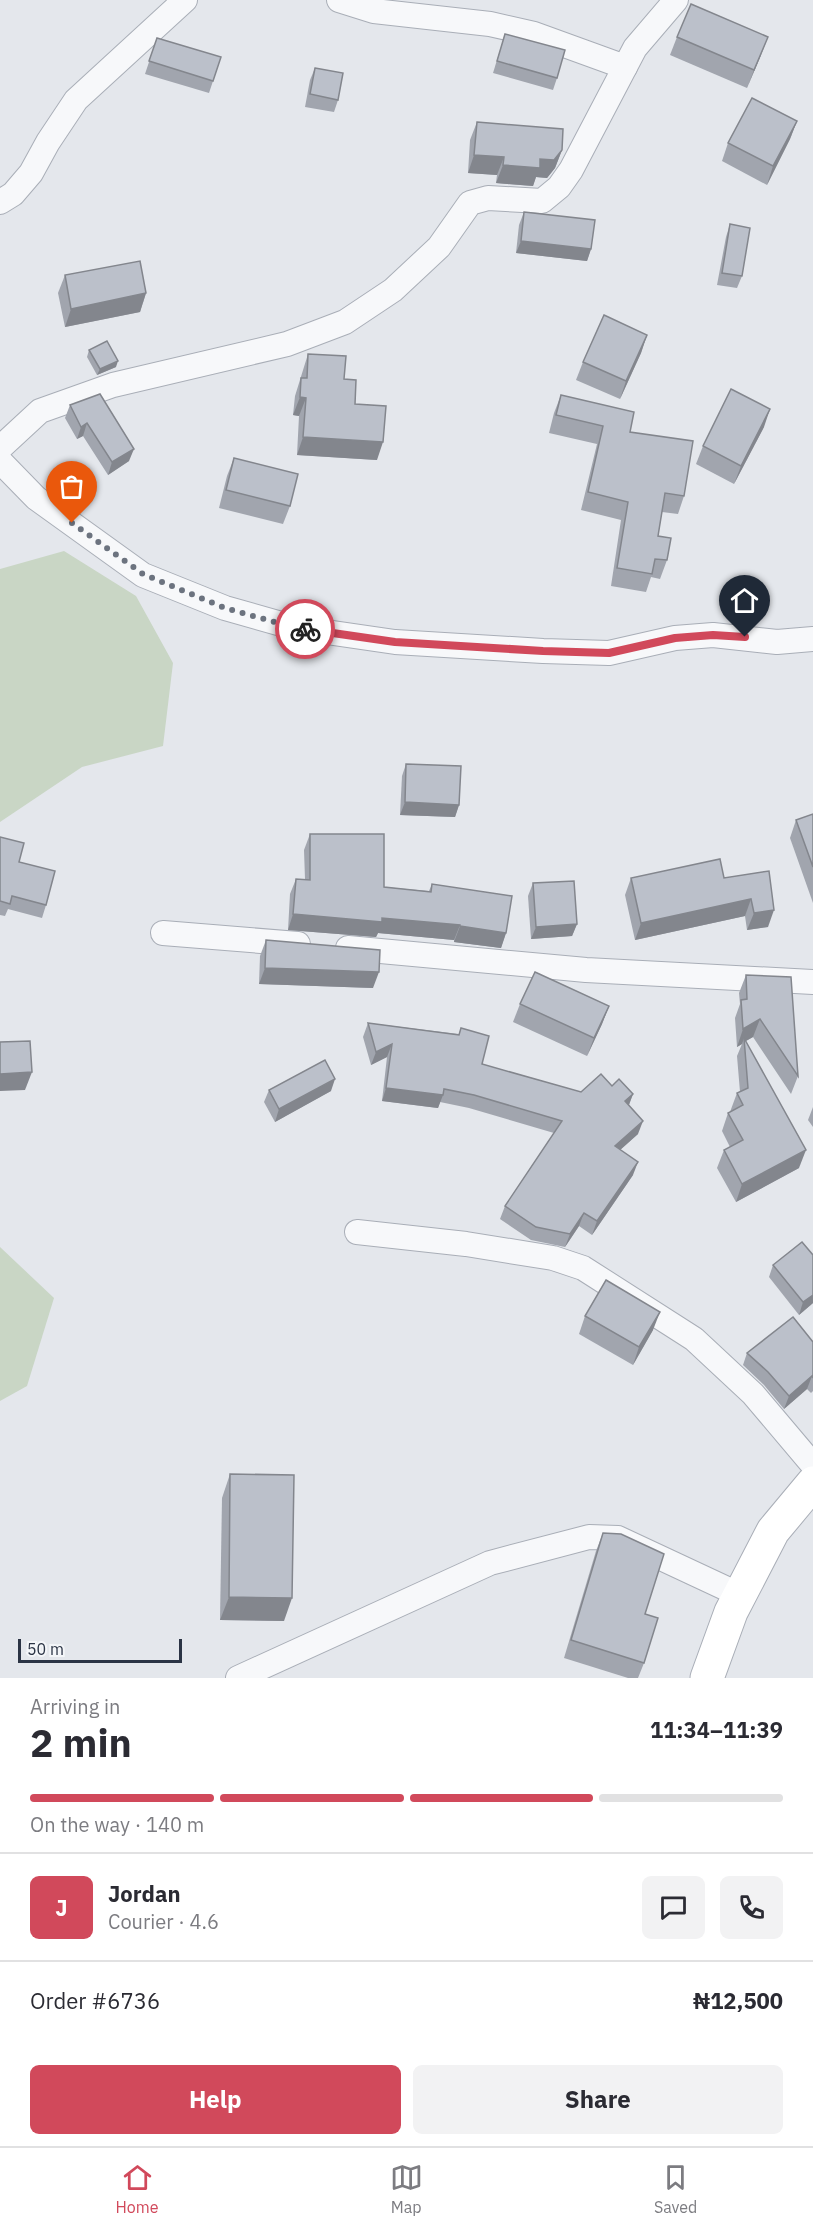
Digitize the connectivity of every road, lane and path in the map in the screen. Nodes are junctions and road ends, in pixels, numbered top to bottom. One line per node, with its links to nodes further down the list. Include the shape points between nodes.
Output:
1 (185, 0): 5 (street, via 76,100 32,173)
2 (339, 0): 4 (street, via 374,11 490,24 534,34)
3 (676, 0): 4 (street, via 634,48)
4 (625, 67): 6 (street, via 559,187 542,201 488,198 470,203 439,247 393,290 345,322 286,344 113,386 40,411)
5 (0, 202)
6 (0, 448)
7 (0, 461): 8 (street, via 36,498 143,574 225,608 292,627 395,642 609,653 675,638 713,635 777,642)
8 (813, 639)
9 (163, 933): 10 (street, via 586,970)
10 (813, 982)
11 (357, 1232): 12 (street, via 466,1244 552,1258 582,1268 694,1339 753,1394)
12 (813, 1465)
13 (813, 1483): 14 (main road, via 773,1531)
14 (740, 1595): 15 (street, via 618,1538 589,1536 490,1563); 16 (main road)
15 (238, 1678)
16 (706, 1678)

